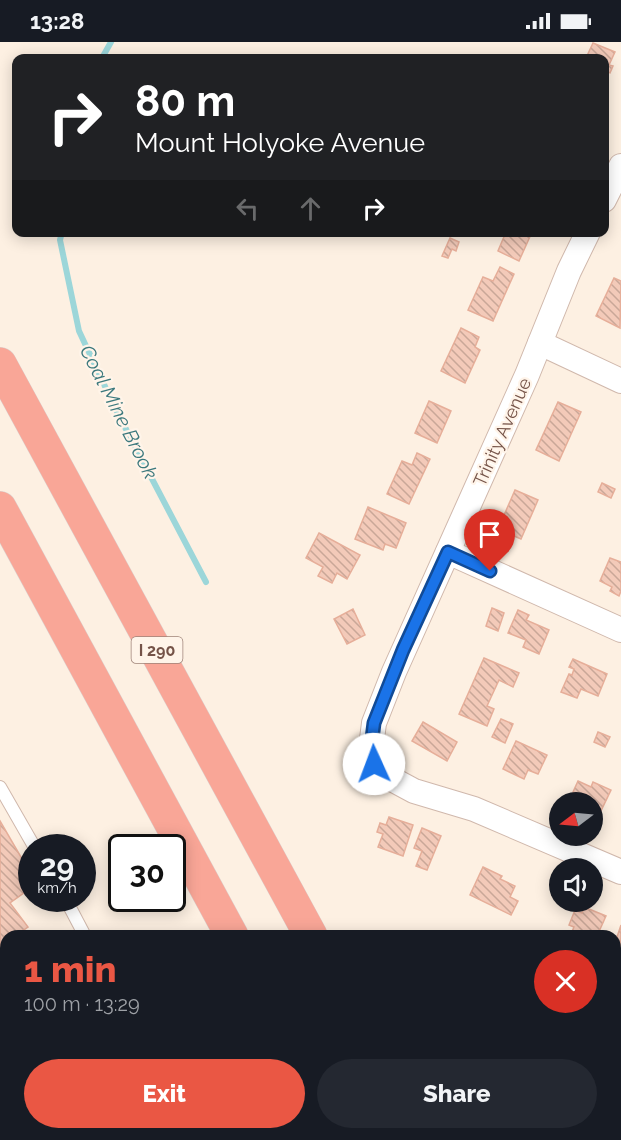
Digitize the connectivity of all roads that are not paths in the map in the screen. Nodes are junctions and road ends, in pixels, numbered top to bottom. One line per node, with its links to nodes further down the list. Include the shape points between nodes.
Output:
1 (621, 166): 2 (street)
2 (609, 190)
3 (586, 237): 4 (street, Trinity Avenue)
4 (540, 343): 6 (street); 8 (street, Trinity Avenue)
5 (0, 364): 16 (highway, I 290)
6 (621, 381)
7 (0, 508): 15 (highway)
8 (448, 552): 9 (street); 12 (street, Trinity Avenue, via 374,723 371,747 375,765 414,791 474,809)
9 (621, 630)
10 (0, 787): 11 (lane)
11 (27, 834)
12 (621, 872)
13 (72, 912): 14 (lane)
14 (82, 930)
15 (229, 930)
16 (308, 930)

